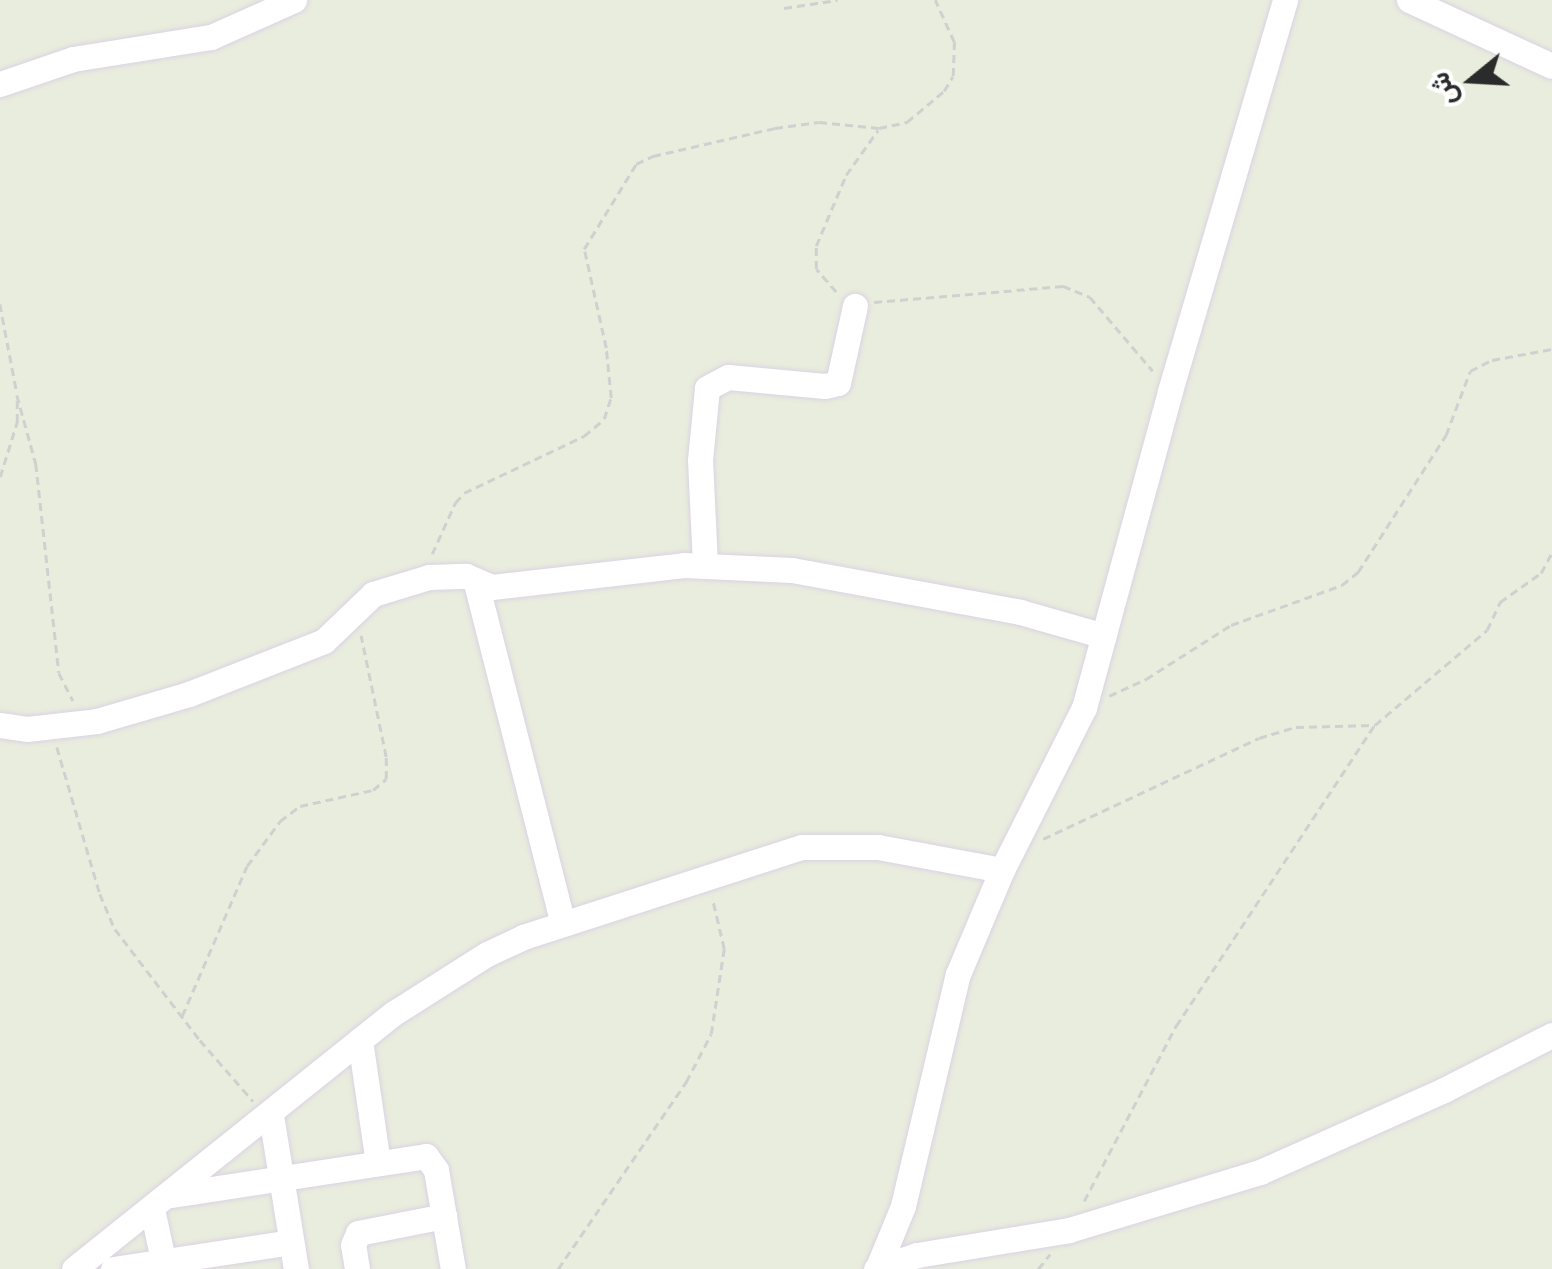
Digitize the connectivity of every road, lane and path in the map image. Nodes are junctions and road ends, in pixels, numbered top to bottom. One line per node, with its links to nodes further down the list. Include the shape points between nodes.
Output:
1 (294, 0): 10 (street, via 212,36 73,59)
2 (837, 0): 6 (path)
3 (934, 0): 11 (path, via 954,42 953,76 928,108)
4 (1286, 0): 15 (street)
5 (1409, 0): 7 (street)
6 (784, 8)
7 (1506, 43): 8 (street); 9 (street)
8 (1552, 48)
9 (1552, 66)
10 (0, 84)
11 (880, 128): 13 (path, via 846,175 813,260 821,278); 20 (path, via 819,122 774,128 636,164 584,250 606,348 611,398 604,419 584,436 464,493 432,550)
12 (0, 304): 16 (path)
13 (855, 306): 15 (path, via 904,296 1064,286 1090,298); 19 (street, via 838,384 728,377 707,388 700,460)
14 (1552, 349): 24 (path, via 1470,371 1446,435 1358,572 1342,585 1231,624 1146,679)
15 (1170, 391): 23 (street)
16 (17, 394): 17 (path); 25 (path, via 36,464 60,673 73,702)
17 (0, 477)
18 (1552, 552): 27 (path, via 1540,574 1500,602 1488,630)
19 (705, 565): 21 (street, via 527,585); 23 (street, via 810,573 1020,612)
20 (429, 577): 21 (street, via 466,576); 22 (street, via 373,594)
21 (476, 583): 32 (street)
22 (356, 608): 25 (street, via 316,644 189,694); 33 (path, via 386,779 373,790 300,806 280,821 247,866)
23 (1104, 636): 24 (street)
24 (1084, 708): 30 (street)
25 (97, 721): 28 (street)
26 (0, 725): 28 (street)
27 (1375, 725): 29 (path, via 1296,727 1259,738); 41 (path, via 1176,1026)
28 (52, 726): 33 (path, via 109,918)
29 (1044, 839)
30 (1002, 870): 31 (street, via 836,845 763,856); 44 (street, via 958,974 903,1206)
31 (706, 877): 32 (street); 50 (path, via 724,949 712,1034)
32 (563, 924): 35 (street, via 487,954)
33 (182, 1016): 36 (path)
34 (1552, 1035): 41 (street, via 1260,1172)
35 (360, 1040): 36 (street); 37 (street)
36 (271, 1116): 38 (street); 39 (street)
37 (378, 1163): 38 (street); 40 (street, via 430,1159)
38 (281, 1180): 39 (street); 42 (street)
39 (160, 1202): 43 (street); 45 (street)
40 (444, 1216): 48 (street, via 358,1233); 49 (street)
41 (1069, 1230): 44 (street); 51 (path)
42 (290, 1242): 43 (street); 47 (street)
43 (164, 1265): 46 (street)
44 (877, 1268)
45 (74, 1269)
46 (113, 1269)
47 (296, 1269)
48 (356, 1269)
49 (454, 1269)
50 (558, 1269)
51 (1038, 1269)

